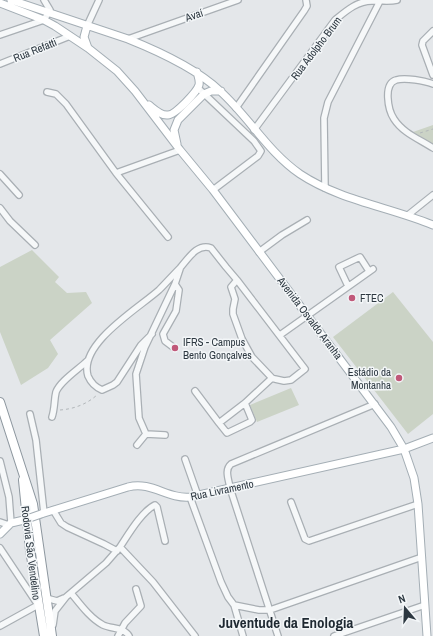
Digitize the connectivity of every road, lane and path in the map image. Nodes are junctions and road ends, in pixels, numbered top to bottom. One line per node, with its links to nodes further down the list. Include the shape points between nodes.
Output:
1 (11, 0): 9 (main road)
2 (44, 0): 9 (street, via 50,10)
3 (99, 0): 11 (street)
4 (238, 0): 13 (street, Avaí)
5 (306, 0): 28 (street, via 306,8)
6 (397, 0): 7 (street, Rua Adolpho Brum)
7 (380, 1): 30 (street, Rua Adolpho Brum, via 360,3 346,10 335,20); 36 (street, via 326,110)
8 (0, 3): 10 (main road, Avenida Osvaldo Aranha)
9 (49, 13): 10 (street); 11 (main road)
10 (44, 20): 14 (street); 15 (main road, Avenida Osvaldo Aranha)
11 (87, 26): 16 (main road); 18 (main road, via 84,37)
12 (433, 30): 21 (street, via 422,45)
13 (150, 31): 16 (street, Avaí); 17 (street, via 144,38)
14 (0, 35)
15 (70, 36): 18 (main road, Avenida Osvaldo Aranha); 19 (street, Rua Refatti)
16 (128, 39): 17 (main road)
17 (145, 46): 20 (main road)
18 (88, 48): 27 (main road, Avenida Osvaldo Aranha, via 116,71)
19 (0, 64)
20 (197, 72): 23 (main road); 24 (main road)
21 (433, 75)
22 (433, 84): 32 (street, via 397,80 392,82 388,96 389,109 398,124)
23 (198, 88): 26 (street); 27 (main road, via 169,116)
24 (221, 91): 26 (main road); 28 (main road)
25 (47, 92): 34 (street, via 56,94 66,104)
26 (204, 94): 33 (main road, via 176,123 174,130); 37 (street, via 254,141 261,151)
27 (142, 100): 33 (main road, Avenida Osvaldo Aranha)
28 (236, 108): 30 (main road)
29 (433, 129): 31 (path, via 419,134)
30 (254, 130): 36 (main road, via 300,174)
31 (423, 136)
32 (433, 148)
33 (179, 149): 34 (street); 37 (main road, Avenida Osvaldo Aranha)
34 (116, 173): 44 (street)
35 (0, 174): 38 (street)
36 (325, 188): 41 (main road)
37 (213, 190): 46 (main road, Avenida Osvaldo Aranha)
38 (19, 194)
39 (433, 195): 41 (street)
40 (0, 208): 45 (street)
41 (408, 216): 43 (main road)
42 (307, 220): 46 (street)
43 (433, 225)
44 (168, 237)
45 (35, 245)
46 (259, 252): 51 (main road, Avenida Osvaldo Aranha)
47 (181, 267): 48 (street, via 194,252 208,247 215,251); 49 (street); 55 (street, via 158,290 103,335)
48 (237, 280): 53 (street); 56 (street, via 230,287 235,299 235,320 247,351)
49 (175, 284): 52 (street); 54 (street, via 178,290 176,311 163,334)
50 (348, 286): 50 (street, via 339,267 360,257 371,270); 51 (street)
51 (308, 315): 53 (street); 61 (main road, Avenida Osvaldo Aranha)
52 (152, 334): 57 (street, via 141,344 117,382); 66 (street, via 136,374 140,418)
53 (280, 335): 56 (street, via 306,369 291,380)
54 (173, 347)
55 (87, 361): 57 (street, via 89,379 94,386); 62 (street, via 59,386)
56 (272, 378): 60 (street)
57 (102, 390): 62 (path, via 93,399 82,404)
58 (195, 391): 65 (street)
59 (0, 402): 73 (highway)
60 (245, 403): 65 (street); 65 (street, via 252,420 227,433)
61 (374, 404): 70 (main road, Avenida Osvaldo Aranha); 74 (street, via 231,464 227,471)
62 (54, 410): 64 (street)
63 (30, 414): 80 (street, via 36,440)
64 (52, 417)
65 (219, 423)
66 (146, 434): 67 (street); 69 (street)
67 (165, 435)
68 (433, 438): 70 (main road, Rua Livramento)
69 (137, 445)
70 (404, 449): 74 (main road, Rua Livramento); 78 (main road, Avenida Osvaldo Aranha, via 414,478)
71 (185, 459): 75 (street)
72 (0, 461): 82 (street, via 11,510)
73 (22, 470): 91 (highway, via 32,504); 92 (highway, Rodovia São Vendelino)
74 (230, 488): 75 (main road, Rua Livramento); 95 (street)
75 (198, 496): 76 (main road, Rua Livramento)
76 (190, 497): 79 (main road, Rua Livramento, via 180,497 140,485); 93 (street, via 221,582)
77 (291, 502): 78 (street, via 305,539 309,541)
78 (418, 504): 87 (main road, Avenida Osvaldo Aranha)
79 (53, 510): 80 (main road, Rua Livramento); 86 (street, via 67,527)
80 (42, 514): 82 (main road, Rua Livramento, bridge)
81 (0, 522): 82 (street)
82 (7, 526): 83 (main road)
83 (0, 534)
84 (165, 541): 86 (street, via 155,505 144,514)
85 (0, 548): 92 (street)
86 (118, 549): 89 (street, via 106,563); 101 (street, via 153,582)
87 (422, 557): 94 (main road, Avenida Osvaldo Aranha); 95 (street)
88 (136, 589): 97 (street, via 141,606)
89 (71, 593): 90 (street); 97 (street, via 100,624)
90 (66, 597): 91 (street, via 57,601); 98 (street, via 55,611)
91 (46, 598): 98 (highway)
92 (38, 605): 96 (street); 98 (highway, Rodovia São Vendelino)
93 (234, 605): 95 (street); 102 (street)
94 (425, 605): 104 (street); 105 (main road, Avenida Osvaldo Aranha)
95 (270, 610): 103 (street)
96 (0, 626)
97 (122, 630): 99 (street); 100 (street)
98 (49, 635)
99 (118, 636)
100 (129, 636)
101 (195, 636)
102 (243, 636)
103 (278, 636)
104 (334, 636)
105 (427, 636)

